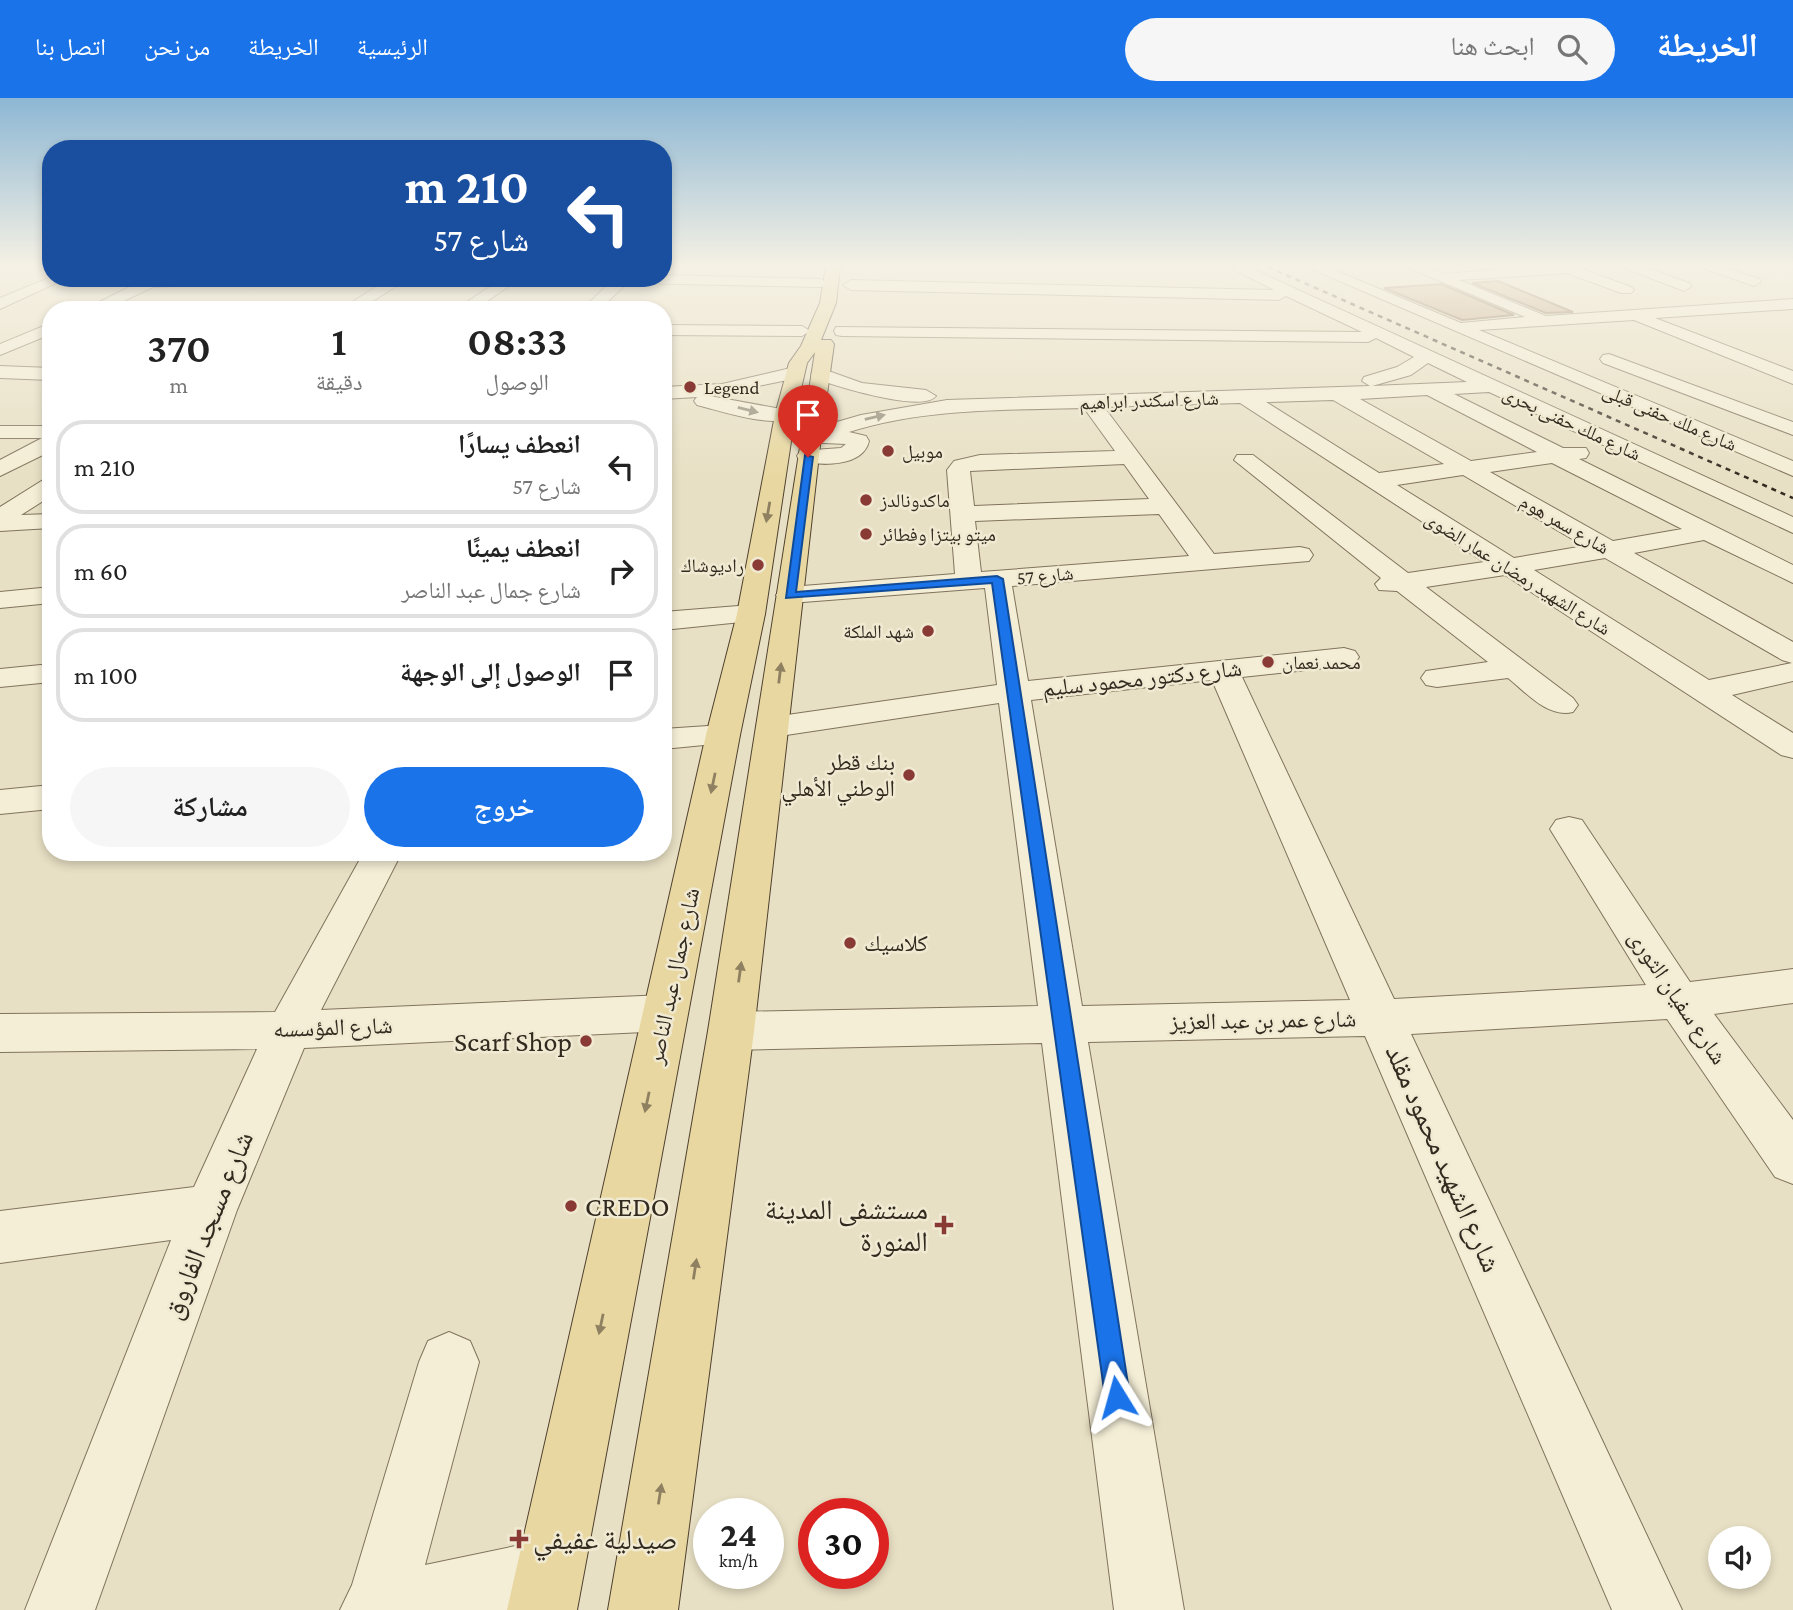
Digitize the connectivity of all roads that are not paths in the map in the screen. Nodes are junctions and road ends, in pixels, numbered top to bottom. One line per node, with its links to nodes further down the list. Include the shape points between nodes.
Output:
1 (38, 338): 20 (street)
2 (769, 338): 12 (street)
3 (818, 338): 31 (street, via 722,390)
4 (823, 338): 41 (main road, شارع جمال عبد الناصر)
5 (826, 338): 30 (street, شارع اسكندر ابراهيم, via 848,384 885,392 942,396)
6 (1274, 338): 13 (street)
7 (1383, 338): 17 (street, شارع ملك حفنى بحرى)
8 (1481, 338): 14 (street, شارع ملك حفنى قبلى)
9 (1518, 338): 14 (street)
10 (1695, 338): 26 (street)
11 (1714, 338): 18 (street)
12 (731, 340)
13 (1294, 342)
14 (1503, 346): 22 (street, شارع ملك حفنى قبلى)
15 (42, 348): 20 (street)
16 (1648, 352): 19 (street)
17 (1426, 357): 27 (street, شارع ملك حفنى بحرى); 30 (street, شارع اسكندر ابراهيم, via 1404,371)
18 (1780, 359)
19 (1596, 362): 22 (street); 25 (street)
20 (2, 364): 21 (street); 24 (street)
21 (42, 366)
22 (1556, 369): 42 (street, شارع ملك حفنى قبلى)
23 (1693, 371): 25 (street)
24 (42, 372)
25 (1657, 377): 32 (street)
26 (1790, 382)
27 (1492, 386): 28 (street, شارع اسكندر ابراهيم); 44 (street, شارع ملك حفنى بحرى)
28 (1428, 388): 30 (street, شارع اسكندر ابراهيم); 45 (street)
29 (1738, 389): 32 (street)
30 (1346, 391): 33 (street, شارع اسكندر ابراهيم); 48 (street, شارع سمر هوم)
31 (672, 393)
32 (1706, 396): 36 (street)
33 (1244, 397): 35 (street, شارع اسكندر ابراهيم); 39 (street, شارع الشهيد رمضان عمار الضوى)
34 (672, 399): 41 (street, شارع اسكندر ابراهيم, one-way to 41, via 761,413)
35 (1090, 402): 41 (street, شارع اسكندر ابراهيم, one-way to 35, via 947,406); 46 (street)
36 (1793, 429): 42 (street)
37 (0, 432): 38 (street)
38 (42, 432)
39 (1298, 432): 40 (street); 51 (street, شارع الشهيد رمضان عمار الضوى)
40 (1271, 435)
41 (801, 436): 69 (main road, شارع جمال عبد الناصر); 71 (main road, شارع جمال عبد الناصر, one-way to 71)
42 (1718, 437): 49 (street, شارع ملك حفنى قبلى)
43 (42, 447): 50 (street)
44 (1626, 448): 45 (street); 58 (street, شارع ملك حفنى بحرى)
45 (1558, 456): 48 (street); 59 (street)
46 (1131, 457): 53 (street); 54 (street, via 969,463 958,470)
47 (1245, 460): 66 (street)
48 (1467, 468): 51 (street); 60 (street, شارع سمر هوم)
49 (1793, 468)
50 (1, 469)
51 (1373, 481): 63 (street, شارع الشهيد رمضان عمار الضوى)
52 (42, 491): 55 (street)
53 (1166, 506): 54 (street); 62 (street)
54 (963, 514): 65 (street)
55 (0, 518)
56 (42, 522): 57 (street)
57 (0, 524)
58 (1793, 526)
59 (1707, 532): 60 (street); 64 (street)
60 (1609, 550): 63 (street); 73 (street, شارع سمر هوم)
61 (1300, 555): 62 (street, شارع 57)
62 (1208, 562): 65 (street, شارع 57)
63 (1507, 567): 66 (street); 81 (street, شارع الشهيد رمضان عمار الضوى)
64 (1793, 575)
65 (983, 580): 69 (street, شارع 57); 82 (street)
66 (1402, 582): 67 (street); 75 (street)
67 (1366, 587)
68 (42, 596): 70 (street)
69 (790, 596): 84 (main road, شارع جمال عبد الناصر, one-way to 69)
70 (0, 600)
71 (751, 614): 72 (street); 85 (main road, شارع جمال عبد الناصر)
72 (672, 620)
73 (1793, 654)
74 (1344, 657): 76 (street, شارع دكتور محمود سليم)
75 (1514, 668): 80 (street); 83 (street)
76 (1223, 669): 82 (street, شارع دكتور محمود سليم); 95 (street, شارع الشهيد محمود مقلد)
77 (1793, 672): 81 (street)
78 (42, 674): 79 (street)
79 (0, 678)
80 (1437, 678)
81 (1704, 691): 87 (street, شارع الشهيد رمضان عمار الضوى)
82 (1012, 692): 84 (street, شارع دكتور محمود سليم); 96 (street)
83 (1562, 705)
84 (774, 727): 98 (main road, شارع جمال عبد الناصر, one-way to 84)
85 (723, 735): 86 (street); 94 (main road, شارع جمال عبد الناصر, one-way to 94)
86 (672, 738)
87 (1793, 748)
88 (42, 798): 89 (street)
89 (0, 802)
90 (1569, 829): 93 (street, شارع سفيان الثورى)
91 (378, 861): 97 (street, شارع مسجد الفاروق)
92 (1793, 986): 93 (street, شارع عمر بن عبد العزيز)
93 (1679, 1001): 95 (street, شارع عمر بن عبد العزيز); 100 (street, شارع سفيان الثورى)
94 (665, 1013): 97 (street, شارع المؤسسه); 104 (main road, شارع جمال عبد الناصر, one-way to 104)
95 (1381, 1018): 96 (street, شارع عمر بن عبد العزيز); 109 (street, شارع الشهيد محمود مقلد)
96 (1062, 1025): 98 (street, شارع عمر بن عبد العزيز); 108 (street)
97 (288, 1030): 99 (street, شارع المؤسسه); 101 (street, شارع مسجد الفاروق)
98 (732, 1031): 107 (main road, شارع جمال عبد الناصر, one-way to 98)
99 (0, 1033)
100 (1793, 1161)
101 (210, 1210): 102 (street); 106 (street, شارع مسجد الفاروق)
102 (0, 1237)
103 (449, 1362): 105 (street)
104 (545, 1591): 105 (street)
105 (377, 1609)
106 (60, 1610)
107 (643, 1610)
108 (1149, 1610)
109 (1647, 1610)

